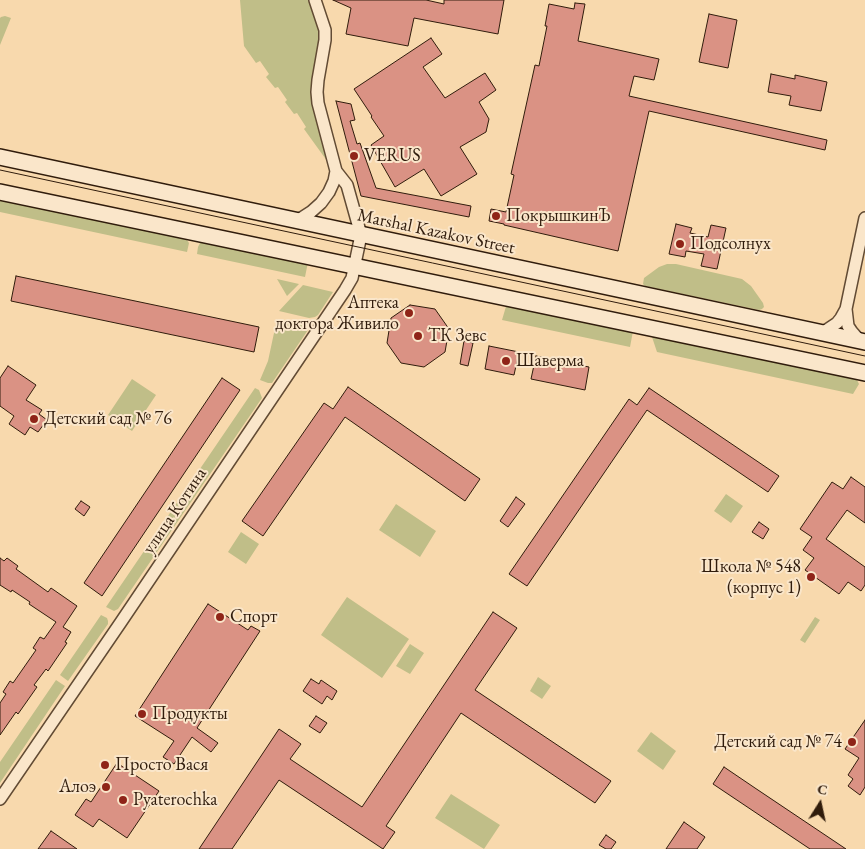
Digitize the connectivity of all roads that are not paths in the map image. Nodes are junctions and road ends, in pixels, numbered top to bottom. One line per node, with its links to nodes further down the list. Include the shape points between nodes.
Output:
1 (315, 0): 3 (street, via 325,30 318,103)
2 (0, 157): 6 (main road, Marshal Kazakov Street)
3 (336, 171): 6 (street, via 329,192 321,203); 7 (street, via 347,185)
4 (0, 192): 8 (main road)
5 (865, 218): 9 (street)
6 (297, 221): 7 (main road, Marshal Kazakov Street)
7 (361, 235): 8 (street, улица Котина); 10 (main road, Marshal Kazakov Street)
8 (355, 266): 12 (main road); 13 (street, улица Котина, via 340,298)
9 (846, 309): 10 (street, via 837,323); 11 (street, via 848,326)
10 (822, 333): 11 (main road, Marshal Kazakov Street)
11 (863, 341)
12 (865, 373)
13 (0, 799)

